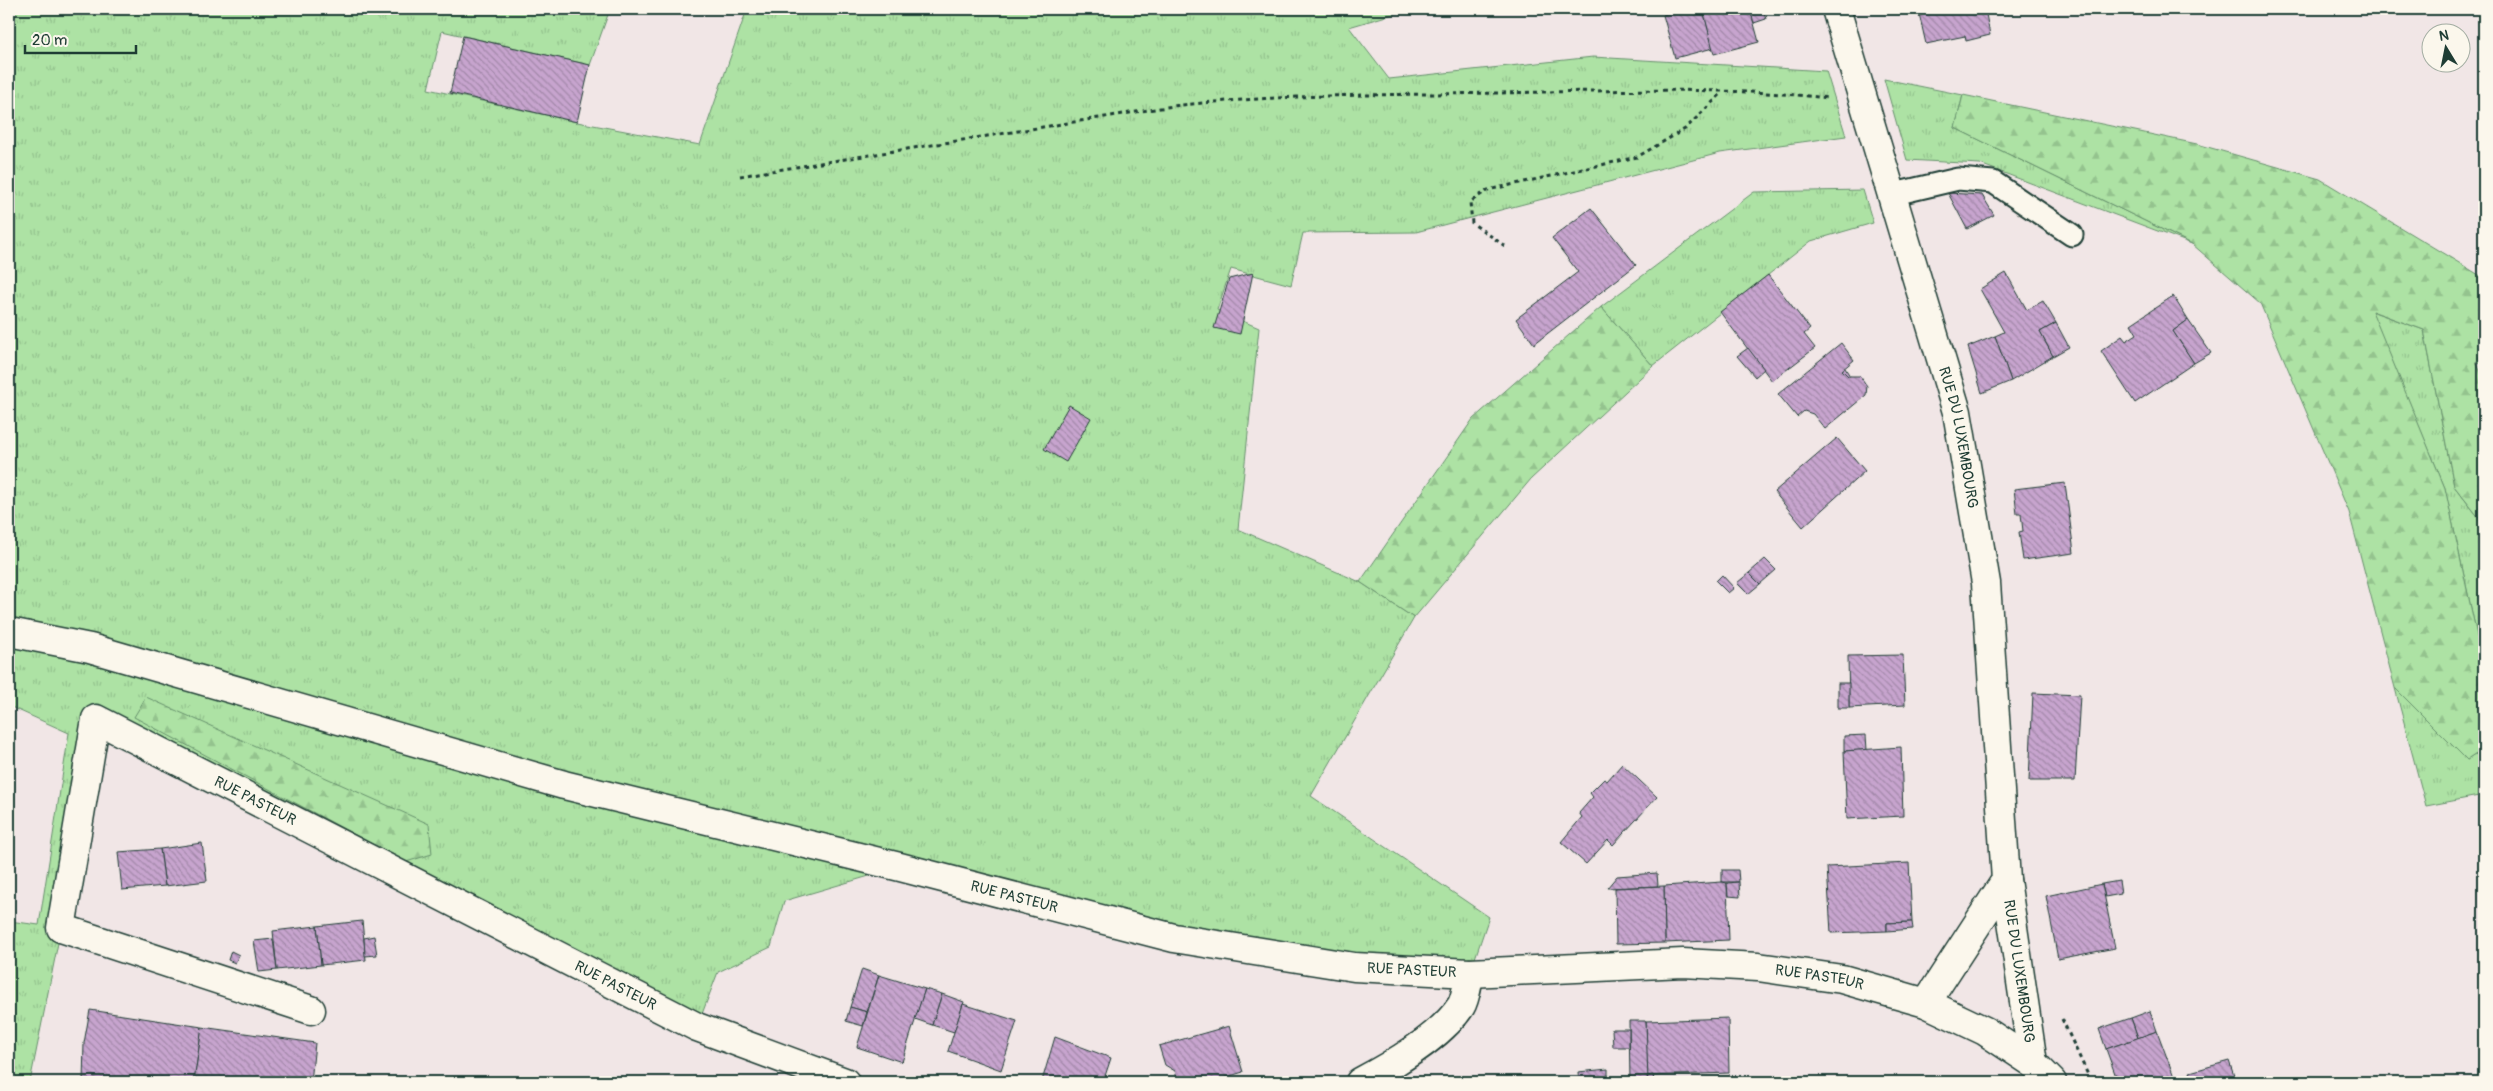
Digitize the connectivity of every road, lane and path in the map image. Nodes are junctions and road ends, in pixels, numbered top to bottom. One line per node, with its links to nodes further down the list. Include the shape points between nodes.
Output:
1 (1836, 9): 3 (street, RUE DU LUXEMBOURG)
2 (1722, 92): 3 (path, via 1792,94); 4 (path, via 1639,89 1244,98 1163,107); 7 (path, via 1685,129 1637,157 1488,190 1470,202 1472,223)
3 (1863, 102): 5 (street, RUE DU LUXEMBOURG)
4 (740, 176)
5 (1890, 195): 6 (lane, via 1958,179 1993,182); 11 (street, RUE DU LUXEMBOURG, via 1957,412 1986,583)
6 (2072, 235)
7 (1505, 246)
8 (9, 632): 12 (street, RUE PASTEUR, via 90,648 564,785 1174,938 1354,967)
9 (2478, 648): 10 (path)
10 (2484, 666)
11 (2006, 880): 13 (street, RUE DU LUXEMBOURG); 15 (street, RUE DU LUXEMBOURG)
12 (1470, 973): 13 (street, RUE PASTEUR, via 1683,963 1758,967 1842,979); 17 (street, RUE PASTEUR, via 1462,1006 1433,1036)
13 (1926, 1003): 15 (street, RUE PASTEUR, via 1985,1031)
14 (311, 1010): 16 (street, RUE PASTEUR, via 61,928 96,719 697,1027)
15 (2032, 1063): 18 (street, RUE PASTEUR)
16 (845, 1082)
17 (1360, 1082)
18 (2052, 1082)

